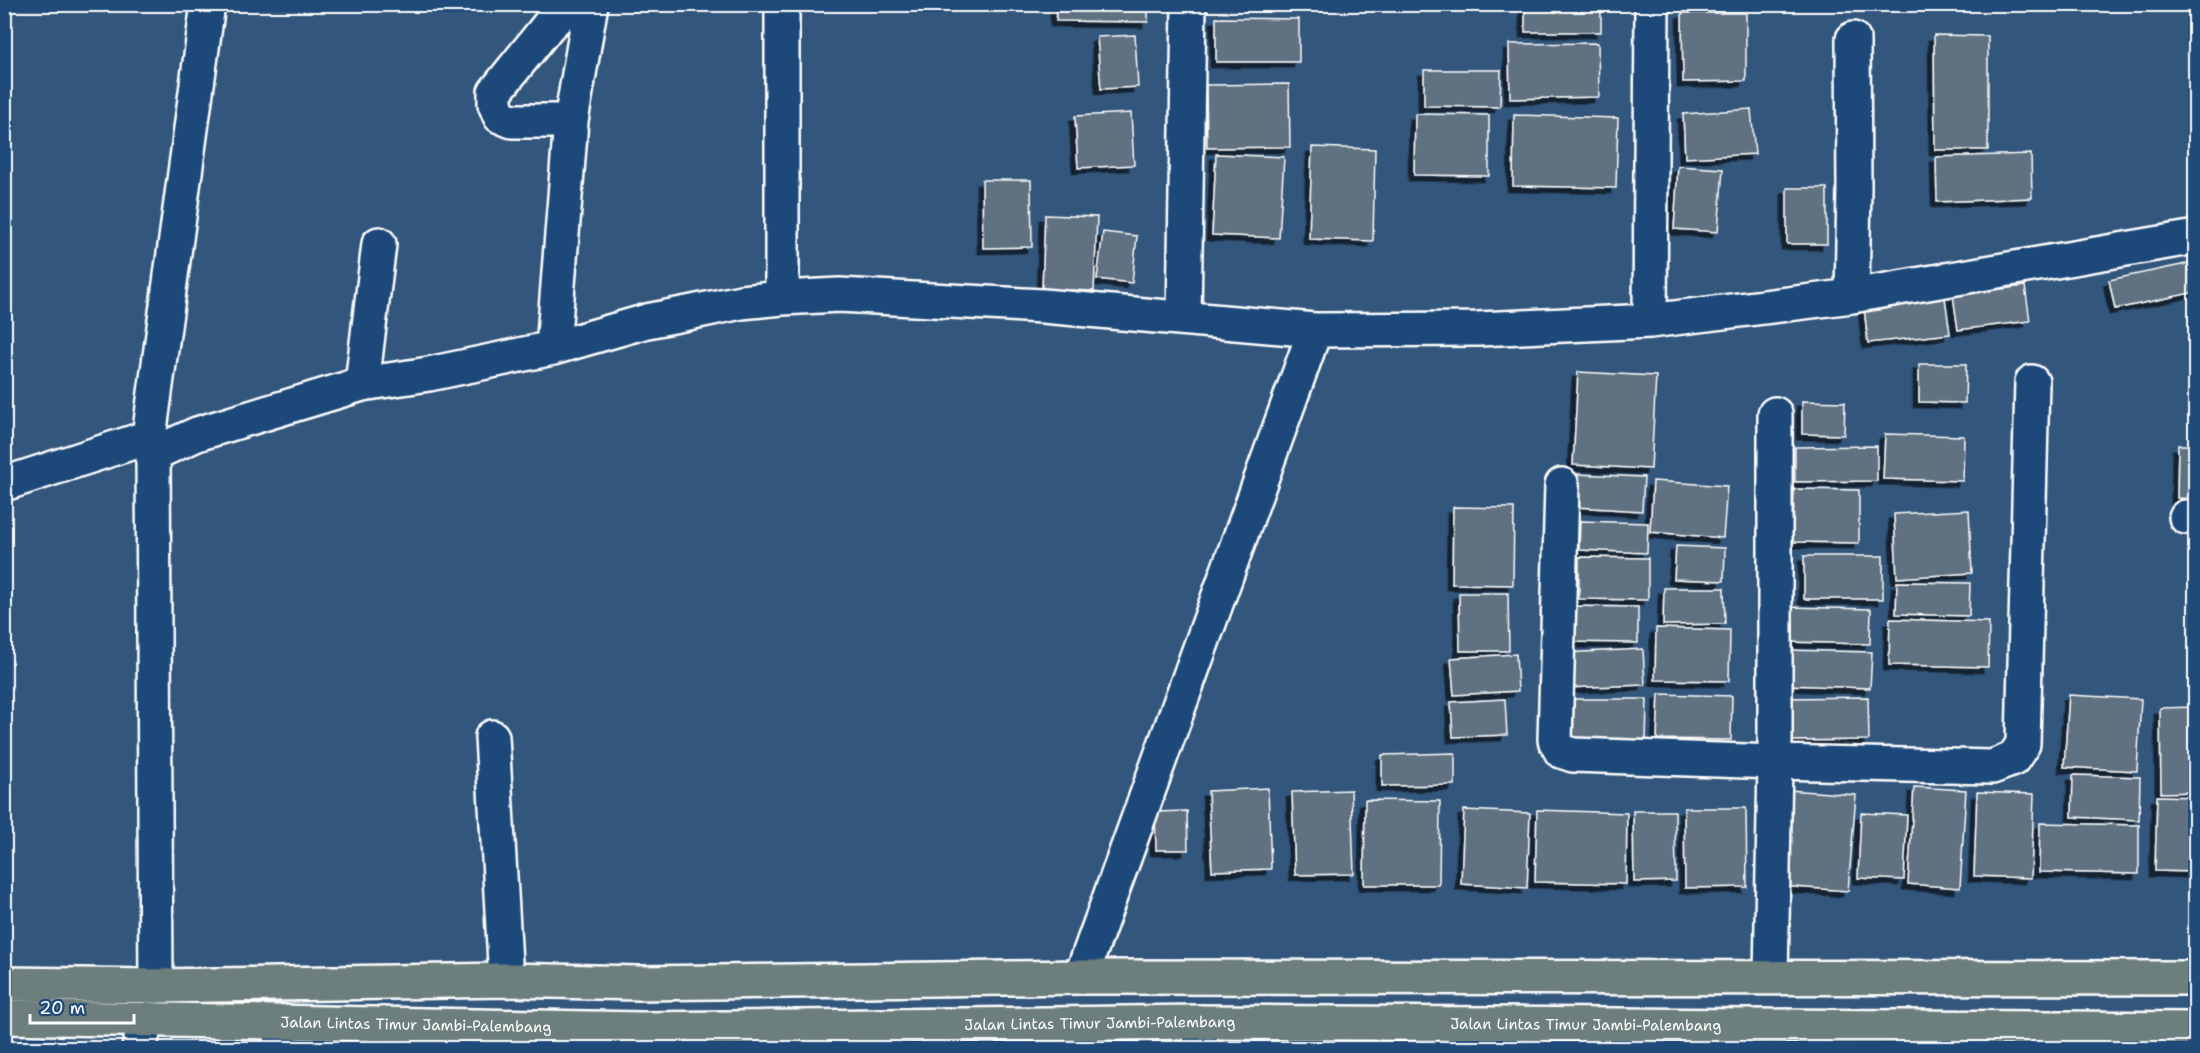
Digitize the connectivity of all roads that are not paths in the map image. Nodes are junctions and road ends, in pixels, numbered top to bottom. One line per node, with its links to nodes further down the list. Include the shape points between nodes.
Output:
1 (208, 4): 20 (street)
2 (570, 4): 8 (street, via 495,92 495,104 500,117 512,121)
3 (591, 4): 8 (street)
4 (782, 4): 12 (street)
5 (1189, 4): 13 (street)
6 (1652, 4): 14 (street)
7 (1853, 39): 11 (street)
8 (571, 121): 16 (street)
9 (2196, 237): 11 (street)
10 (379, 244): 18 (street)
11 (1852, 296): 14 (street)
12 (782, 298): 13 (street, via 872,297); 16 (street, via 647,321)
13 (1184, 318): 15 (street)
14 (1650, 321): 15 (street, via 1478,329)
15 (1315, 330): 25 (street)
16 (553, 348): 18 (street)
17 (2032, 382): 24 (street, via 2023,744 2013,759 1992,767)
18 (362, 384): 20 (street)
19 (1775, 414): 24 (street)
20 (151, 446): 21 (street); 31 (street)
21 (4, 484)
22 (1562, 485): 24 (street, via 1555,740 1561,751 1573,755)
23 (492, 737): 28 (street)
24 (1774, 762): 26 (street)
25 (1081, 977): 26 (highway); 29 (highway)
26 (1771, 977): 27 (highway)
27 (2196, 978)
28 (506, 980): 29 (highway); 31 (highway)
29 (740, 982): 33 (highway)
30 (4, 984): 31 (highway)
31 (156, 986)
32 (4, 1017): 35 (highway, Jalan Lintas Timur Jambi-Palembang)
33 (740, 1028): 39 (highway, Jalan Lintas Timur Jambi-Palembang); 42 (highway, Jalan Lintas Timur Jambi-Palembang)
34 (2196, 1029): 43 (highway, Jalan Lintas Timur Jambi-Palembang)
35 (143, 1034): 36 (highway, Jalan Lintas Timur Jambi-Palembang)
36 (281, 1035): 38 (highway, Jalan Lintas Timur Jambi-Palembang)
37 (1200, 1035): 40 (highway, Jalan Lintas Timur Jambi-Palembang, via 1049,1025); 43 (highway, Jalan Lintas Timur Jambi-Palembang)
38 (385, 1036): 41 (highway, Jalan Lintas Timur Jambi-Palembang)
39 (867, 1037): 40 (highway, Jalan Lintas Timur Jambi-Palembang)
40 (946, 1037)
41 (557, 1038): 42 (highway, Jalan Lintas Timur Jambi-Palembang)
42 (675, 1039)
43 (2148, 1039)

